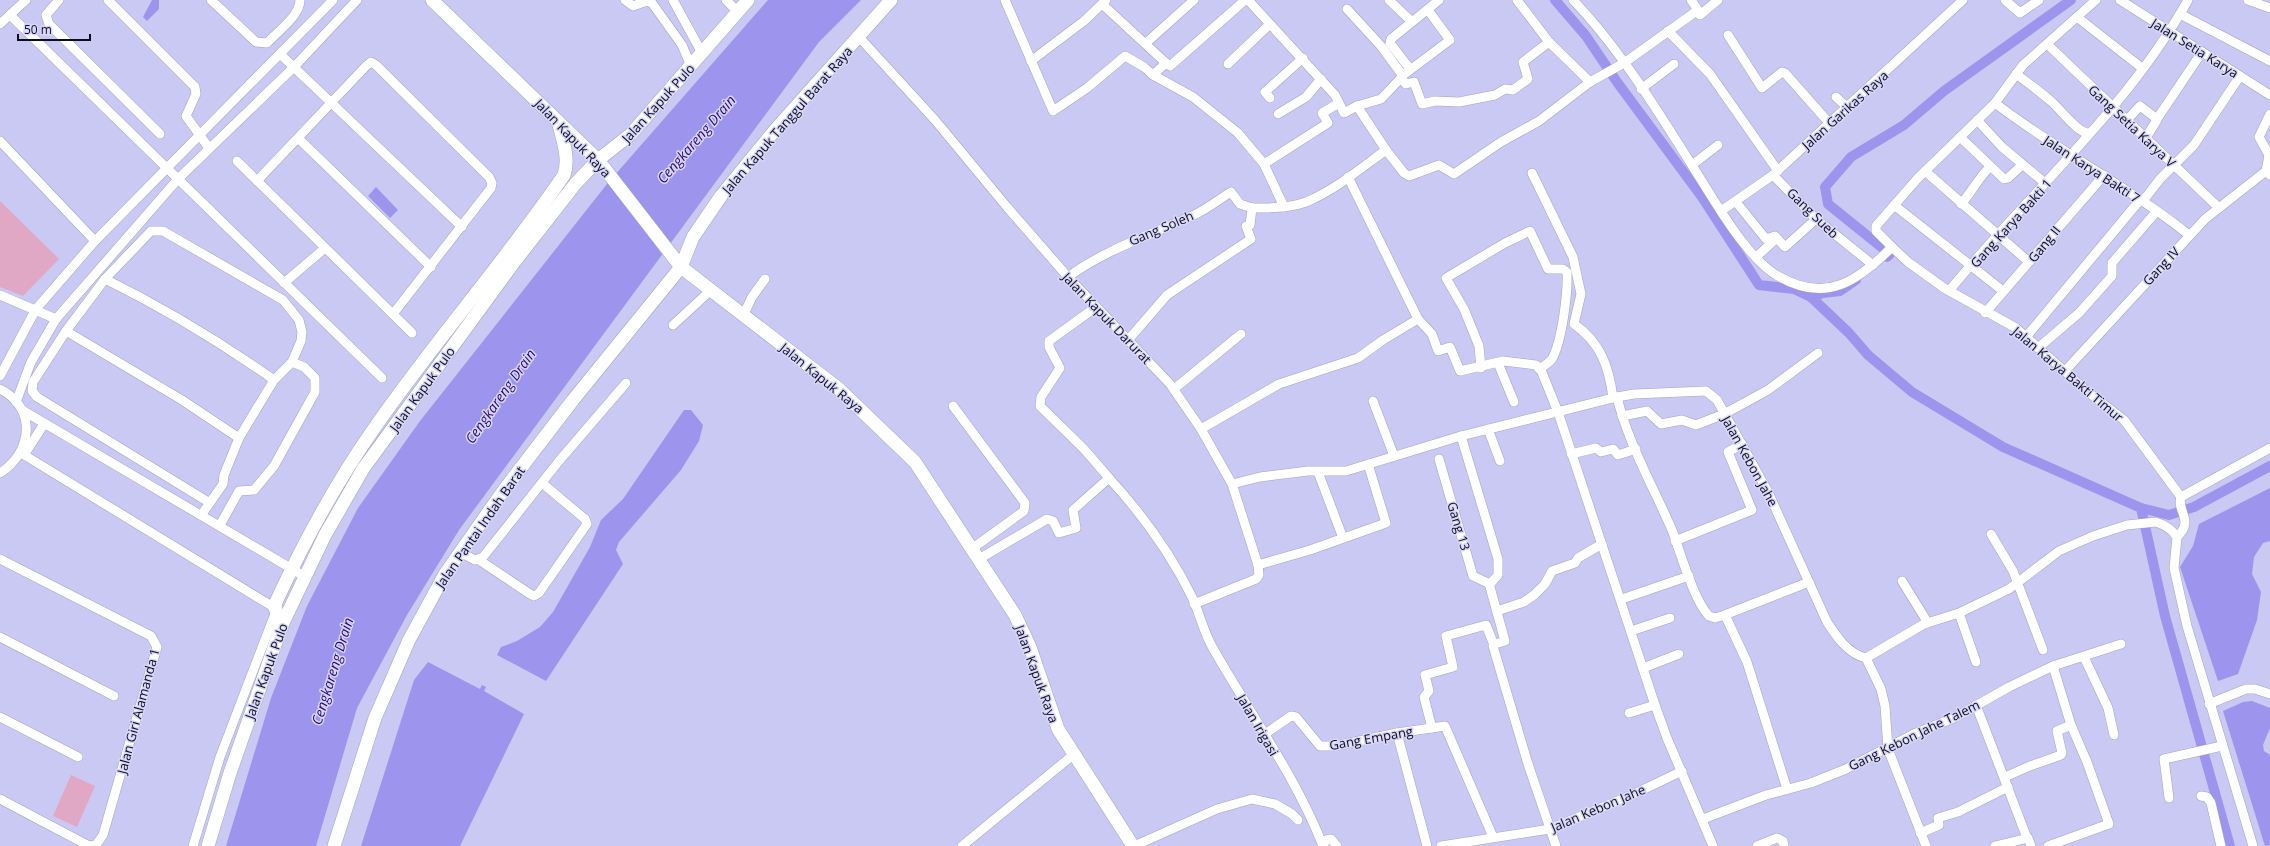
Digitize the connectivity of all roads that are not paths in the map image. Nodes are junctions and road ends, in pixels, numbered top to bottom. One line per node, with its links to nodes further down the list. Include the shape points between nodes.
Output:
1 (26, 0): 37 (street)
2 (59, 0): 87 (street, via 46,15 49,24)
3 (108, 0): 88 (street, via 195,87 196,94 186,116)
4 (211, 0): 5 (street, via 256,42 264,44 294,15 300,6)
5 (300, 0)
6 (333, 0): 51 (street)
7 (357, 0): 60 (street)
8 (432, 0): 83 (main road, Jalan Kapuk Raya)
9 (625, 0): 59 (street, via 633,6 647,1 652,3 682,45)
10 (673, 0): 50 (street)
11 (726, 0): 34 (street)
12 (748, 0): 34 (main road, Jalan Kapuk Pulo)
13 (890, 0): 45 (main road, Jalan Kapuk Tanggul Barat Raya)
14 (1005, 0): 53 (street)
15 (1194, 0): 47 (street)
16 (1246, 0): 41 (street); 55 (street, via 1170,66)
17 (1389, 0): 39 (street)
18 (1439, 0): 33 (street)
19 (1517, 0): 46 (street)
20 (1574, 0): 57 (street, via 1598,26)
21 (1691, 0): 42 (street, via 1698,10)
22 (1718, 0): 36 (street)
23 (2005, 0): 24 (street, via 2021,13)
24 (2039, 0)
25 (2096, 0): 38 (street, Jalan Karya Bakti Timur)
26 (2120, 0): 43 (street, Jalan Setia Karya)
27 (2188, 0): 35 (street, Gang Karya Bakti 1)
28 (2248, 0): 31 (street)
29 (1961, 1): 78 (street, Jalan Garikas Raya)
30 (1104, 2): 47 (street); 53 (street, via 1084,21)
31 (2270, 8)
32 (1347, 9): 66 (street, via 1381,46)
33 (1428, 10): 39 (street); 62 (street, via 1450,40)
34 (738, 12): 50 (main road, Jalan Kapuk Pulo)
35 (2180, 14): 43 (street, Gang Karya Bakti 1); 54 (street)
36 (1700, 15)
37 (10, 16): 40 (street); 104 (street)
38 (2077, 17): 48 (street, Jalan Karya Bakti Timur); 61 (street)
39 (1411, 21): 62 (street, via 1390,39 1390,43)
40 (0, 24)
41 (1270, 24): 52 (street); 56 (street)
42 (1668, 31): 57 (street); 107 (street, Gang Sueb, via 1710,74)
43 (2168, 32): 49 (street, Jalan Setia Karya); 61 (street, Gang Karya Bakti 1)
44 (1728, 35): 85 (street, via 1762,88 1782,72 1786,72)
45 (859, 37): 136 (main road, Jalan Kapuk Tanggul Barat Raya, via 775,130 721,196 694,237); 137 (street, Jalan Kapuk Darurat, via 934,120)
46 (1550, 42): 66 (street, via 1523,62 1528,79 1513,90 1505,89 1495,95 1459,102 1422,104 1414,82 1406,84); 68 (street)
47 (1146, 43): 55 (street)
48 (2047, 44): 63 (street, Jalan Karya Bakti Timur); 77 (street, Gang Setia Karya V)
49 (2202, 52): 65 (street, Jalan Setia Karya); 82 (street)
50 (702, 53): 59 (main road, Jalan Kapuk Pulo)
51 (280, 54): 60 (street); 88 (street)
52 (1303, 58): 67 (street); 72 (street, via 1265,92)
53 (1031, 61): 64 (street, via 1053,112 1125,56)
54 (2270, 61)
55 (1166, 63): 64 (street)
56 (1228, 64)
57 (1620, 64): 68 (street); 69 (street)
58 (1674, 64): 69 (street)
59 (691, 66): 99 (main road, Jalan Kapuk Pulo)
60 (294, 67): 73 (street); 94 (street)
61 (2142, 68): 77 (street, Gang Karya Bakti 1)
62 (1410, 69): 66 (street)
63 (2016, 74): 75 (street, Jalan Karya Bakti Timur); 86 (street, via 2053,103 2079,128)
64 (1153, 75): 98 (street, via 1193,97 1238,133)
65 (2240, 76): 70 (street, Jalan Setia Karya); 103 (street, via 2194,145)
66 (1402, 77): 76 (street, via 1381,99)
67 (1321, 79): 74 (street); 79 (street, via 1306,97)
68 (1590, 82): 95 (street, via 1538,121 1454,174 1439,165 1409,176)
69 (1641, 89): 100 (street)
70 (2270, 95)
71 (1836, 97): 78 (street)
72 (1270, 98)
73 (332, 102): 90 (street); 124 (street); 124 (street, via 366,66 371,62 376,65 489,177 491,188)
74 (1339, 103): 76 (street, via 1346,113); 98 (street, via 1322,113 1328,123)
75 (1995, 103): 81 (street, Jalan Karya Bakti Timur); 96 (street, Jalan Karya Bakti 7, via 2043,138)
76 (1358, 106): 95 (street)
77 (2112, 107): 84 (street, Gang Setia Karya V); 86 (street, Gang Karya Bakti 1)
78 (1848, 108): 85 (street, Jalan Garikas Raya)
79 (1278, 114)
80 (2270, 114): 108 (street, via 2259,135 2269,155)
81 (1977, 120): 89 (street, Jalan Karya Bakti Timur); 101 (street)
82 (2156, 120): 84 (street, via 2140,106); 91 (street)
83 (558, 121): 99 (main road, Jalan Kapuk Raya); 213 (main road, Jalan Kapuk Pulo, via 566,159 564,175 373,431 342,477)
84 (2126, 121): 91 (street, Gang Setia Karya V)
85 (1830, 124): 107 (street, Jalan Garikas Raya)
86 (2090, 133): 96 (street, Gang Karya Bakti 1)
87 (160, 134)
88 (199, 137): 94 (street); 104 (street)
89 (1960, 137): 102 (street); 105 (street, Jalan Karya Bakti Timur)
90 (298, 138): 112 (street); 135 (street)
91 (2145, 139): 103 (street, Gang Setia Karya V)
92 (0, 141): 128 (street)
93 (1718, 145): 100 (street)
94 (209, 148): 111 (street)
95 (1386, 150): 110 (street)
96 (2072, 155): 109 (street, Jalan Karya Bakti 7); 113 (street, Gang Karya Bakti 1)
97 (237, 161): 112 (street)
98 (1264, 164): 118 (street)
99 (602, 165): 136 (main road, Jalan Kapuk Raya, via 666,251); 214 (main road, Jalan Kapuk Pulo, via 576,182 515,261 364,469)
100 (1692, 165): 121 (street)
101 (2022, 165): 102 (street, via 2005,180); 113 (street)
102 (1990, 166): 116 (street)
103 (2174, 166): 114 (street); 119 (street, Gang Setia Karya V)
104 (167, 168): 111 (street); 128 (street)
105 (1925, 171): 116 (street); 117 (street, Jalan Karya Bakti Timur)
106 (1532, 173): 171 (street, via 1575,264 1581,294 1574,324 1585,331 1605,359)
107 (1775, 173): 115 (street, Jalan Garikas Raya); 123 (street, Gang Sueb)
108 (2268, 173): 119 (street, Gang IV)
109 (2104, 175): 114 (street, Jalan Karya Bakti 7); 132 (street, Gang II)
110 (1348, 177): 118 (street, via 1305,202); 151 (street)
111 (178, 180): 140 (street); 150 (street)
112 (257, 181): 129 (street)
113 (2045, 183): 125 (street, Gang Karya Bakti 1)
114 (2141, 201): 122 (street, Jalan Karya Bakti 7); 156 (street)
115 (1736, 202): 121 (street, Jalan Garikas Raya); 127 (street, via 1766,239 1774,236)
116 (1962, 204): 125 (street)
117 (1894, 205): 130 (street, Jalan Karya Bakti Timur, via 1875,229); 134 (street)
118 (1284, 207): 120 (street)
119 (2218, 207): 126 (street, Gang IV)
120 (1252, 208): 137 (street, Gang Soleh, via 1240,204 1230,192 1196,214 1123,245 1089,262); 157 (street, via 1250,225 1246,226 1251,239 1166,295)
121 (1721, 211): 131 (street)
122 (2156, 212): 126 (street, Jalan Karya Bakti 7); 158 (street, via 2112,263 2112,276 2079,313)
123 (1816, 219): 127 (street, via 1787,247); 133 (street, Gang Sueb)
124 (462, 227): 135 (street)
125 (1998, 234): 132 (street); 134 (street, Gang Karya Bakti 1)
126 (2189, 235): 164 (street, Gang IV)
127 (1776, 238): 131 (street)
128 (95, 240): 146 (street)
129 (325, 248): 140 (street); 148 (street)
130 (1891, 248): 133 (street); 142 (street, Jalan Karya Bakti Timur)
131 (1756, 257): 133 (street, via 1778,276 1816,288 1836,288 1860,276)
132 (2029, 262): 143 (street, Gang II)
133 (1873, 265)
134 (1971, 266): 142 (street, Gang Karya Bakti 1); 143 (street)
135 (431, 267): 148 (street)
136 (681, 267): 141 (main road, Jalan Kapuk Raya); 208 (main road, Jalan Pantai Indah Barat, via 573,400)
137 (1068, 277): 145 (street, Jalan Kapuk Darurat)
138 (105, 279): 153 (street); 160 (street, via 151,231 163,230 283,300 299,320 302,332); 167 (street, via 224,345)
139 (765, 279): 149 (street)
140 (284, 283): 166 (street)
141 (710, 291): 149 (main road, Jalan Kapuk Raya); 152 (street)
142 (1950, 291): 147 (street, Jalan Karya Bakti Timur)
143 (2002, 291): 147 (street, Gang II)
144 (0, 295): 146 (street)
145 (1096, 307): 157 (street, Jalan Kapuk Darurat); 196 (street, Jalan Irigasi, via 1049,343 1060,368 1040,406 1084,449)
146 (36, 309): 150 (street); 165 (street)
147 (1986, 313): 156 (street, Jalan Karya Bakti Timur, via 2016,328)
148 (393, 314): 154 (street)
149 (743, 316): 209 (main road, Jalan Kapuk Raya, via 839,389 915,462)
150 (56, 319): 173 (street, via 31,362)
151 (1418, 319): 162 (street, via 1432,334 1438,351 1450,347 1460,371); 181 (street, via 1358,358 1279,384)
152 (673, 325)
153 (66, 331): 184 (street, via 182,400); 200 (street, via 33,382 32,391 37,398)
154 (412, 333)
155 (1241, 334): 170 (street)
156 (2026, 337): 158 (street, Jalan Karya Bakti Timur)
157 (1128, 339): 170 (street, Jalan Kapuk Darurat)
158 (2038, 348): 164 (street, Jalan Karya Bakti Timur)
159 (1818, 353): 178 (street, via 1768,390)
160 (292, 362): 167 (street); 202 (street, via 304,367 315,378 315,392 274,466 254,490 239,491)
161 (1498, 363): 162 (street); 163 (street, via 1525,362 1536,365); 174 (street)
162 (1481, 368): 163 (street, via 1479,346 1464,309 1446,278 1504,242 1530,231 1548,269 1563,269 1567,272 1560,332 1552,359)
163 (1539, 369): 177 (street)
164 (2065, 372): 199 (street, Jalan Karya Bakti Timur, via 2124,420)
165 (0, 376)
166 (382, 378)
167 (274, 380): 184 (street)
168 (626, 383): 197 (street)
169 (0, 389): 173 (street)
170 (1174, 389): 181 (street, Jalan Kapuk Darurat)
171 (1615, 397): 177 (street, Jalan Kebon Jahe); 178 (street, Jalan Kebon Jahe, via 1706,392 1717,400); 179 (street)
172 (1374, 401): 190 (street)
173 (16, 402): 176 (street)
174 (1514, 402)
175 (953, 406): 209 (street, via 1025,503 1024,511)
176 (22, 410): 180 (street); 188 (street, via 26,432)
177 (1558, 412): 182 (street, Jalan Kebon Jahe); 189 (street)
178 (1724, 414): 179 (street, via 1693,426 1682,420 1661,424 1647,411); 185 (street, Jalan Kebon Jahe)
179 (1622, 416): 187 (street)
180 (44, 424): 188 (street); 201 (street)
181 (1201, 429): 198 (street, Jalan Kapuk Darurat)
182 (1488, 429): 183 (street, Jalan Kebon Jahe); 192 (street)
183 (1461, 436): 190 (street, Jalan Kebon Jahe); 219 (street, via 1498,559 1498,575)
184 (239, 438): 200 (street, via 224,475 223,484)
185 (1742, 444): 206 (street, via 1728,452 1752,510); 217 (street, Jalan Kebon Jahe, via 1768,492)
186 (2270, 448): 199 (street)
187 (1636, 449): 189 (street, via 1618,455 1614,449 1601,452 1596,448); 206 (street)
188 (23, 454): 195 (street); 222 (street)
189 (1570, 454): 207 (street)
190 (1394, 456): 193 (street, Jalan Kebon Jahe)
191 (1439, 459): 219 (street, Gang 13, via 1473,576)
192 (1500, 461)
193 (1368, 464): 194 (street, Jalan Kebon Jahe, via 1346,471); 205 (street, via 1386,523)
194 (1318, 472): 198 (street, Jalan Kebon Jahe, via 1260,477); 205 (street)
195 (0, 473)
196 (1109, 478): 209 (street, via 1073,510 1076,528 1059,533 1053,521 1047,519); 221 (street, Jalan Irigasi, via 1139,512 1186,586)
197 (542, 483): 211 (street); 211 (street, via 585,519 586,524 539,593 534,596 530,594)
198 (1232, 484): 212 (street, Jalan Kapuk Darurat)
199 (2180, 501): 204 (street, Jalan Karya Bakti Timur, via 2185,516 2183,528)
200 (210, 503): 201 (street)
201 (202, 514): 202 (street)
202 (220, 525): 213 (street)
203 (1991, 534): 218 (street)
204 (2177, 537): 218 (street, via 2168,527 2156,522 2133,524 2093,536 2059,551); 242 (street, via 2175,576)
205 (1343, 538): 212 (street)
206 (1676, 541): 215 (street)
207 (1602, 544): 220 (street); 223 (street, via 1578,558 1575,563 1552,571 1545,584 1529,599)
208 (460, 552): 211 (street); 272 (main road, Jalan Pantai Indah Barat, via 414,629 375,718)
209 (976, 554): 254 (main road, Jalan Kapuk Raya, via 1022,628 1058,729)
210 (0, 559): 262 (street, Jalan Giri Alamanda 1, via 151,636 157,647 104,834 96,845 89,846)
211 (479, 560)
212 (1258, 565): 221 (street, via 1259,575 1256,579)
213 (292, 568): 214 (street); 222 (main road, Jalan Kapuk Pulo)
214 (304, 576): 228 (main road, Jalan Kapuk Pulo)
215 (1689, 576): 220 (street); 225 (street, via 1706,613 1715,618)
216 (1902, 581): 227 (street)
217 (1810, 582): 225 (street); 236 (street, Jalan Kebon Jahe, via 1820,609 1836,635 1857,656)
218 (2018, 582): 224 (street, via 2009,589); 233 (street)
219 (1490, 584): 223 (street)
220 (1622, 599): 229 (street)
221 (1194, 604): 250 (street, Jalan Irigasi, via 1212,647)
222 (275, 609): 228 (main road); 270 (street, via 220,757)
223 (1497, 611): 232 (street, via 1505,641)
224 (1959, 613): 227 (street); 237 (street)
225 (1725, 615): 259 (street, via 1748,662)
226 (1670, 618): 229 (street)
227 (1928, 623): 236 (street, via 1892,641)
228 (282, 625): 271 (main road, Jalan Kapuk Pulo, via 230,773)
229 (1631, 631): 239 (street)
230 (0, 637): 241 (street)
231 (2121, 644): 235 (street, Gang Kebon Jahe Talem)
232 (1494, 645): 248 (street, via 1486,625 1446,636 1453,667 1426,675 1429,691 1424,697); 265 (street)
233 (2043, 650)
234 (1679, 654): 239 (street)
235 (2084, 656): 238 (street, Gang Kebon Jahe Talem); 251 (street, via 2108,708)
236 (1866, 658): 253 (street, via 1884,700)
237 (1976, 662)
238 (2053, 666): 244 (street, Gang Kebon Jahe Talem); 247 (street)
239 (1643, 668): 243 (street)
240 (2270, 694): 242 (street, via 2255,688 2246,689)
241 (114, 696)
242 (2209, 704): 252 (street)
243 (1656, 705): 245 (street); 256 (street)
244 (1976, 705): 253 (street, Gang Kebon Jahe Talem); 257 (street)
245 (1629, 713)
246 (0, 717): 255 (street)
247 (2071, 725): 257 (street, via 2057,731 2061,755); 284 (street, via 2109,824)
248 (1432, 728): 249 (street, Gang Empang); 267 (street, Gang Empang, via 1445,726 1448,729)
249 (1397, 733): 250 (street, Gang Empang, via 1335,746 1320,746 1296,717 1291,716); 276 (street)
250 (1265, 734): 275 (street, Jalan Irigasi, via 1312,820 1322,846 1326,840 1331,839)
251 (2114, 735)
252 (2220, 747): 261 (street, via 2164,759); 286 (street)
253 (1888, 749): 259 (street, Gang Kebon Jahe Talem, via 1811,783); 266 (street)
254 (1073, 755): 273 (street); 274 (main road, Jalan Kapuk Raya)
255 (78, 757)
256 (1682, 771): 263 (street); 265 (street, Jalan Kebon Jahe)
257 (2005, 777): 258 (street)
258 (2008, 787): 266 (street, via 1958,812 1938,818 1939,825); 268 (street)
259 (1787, 789): 263 (street, Gang Kebon Jahe Talem)
260 (2201, 796): 285 (street, via 2207,797 2211,803)
261 (2169, 798)
262 (0, 800)
263 (1703, 819): 279 (street)
264 (1298, 820): 274 (street, via 1275,804 1252,799 1217,808)
265 (1550, 830): 267 (street, Jalan Kebon Jahe); 278 (street)
266 (1920, 833): 282 (street)
267 (1493, 837): 269 (street, Jalan Kebon Jahe)
268 (2029, 842): 283 (street)
269 (1480, 843): 277 (street, Jalan Kebon Jahe)
270 (193, 846)
271 (208, 846)
272 (334, 846)
273 (962, 846)
274 (1134, 846)
275 (1337, 846)
276 (1427, 846)
277 (1441, 846)
278 (1556, 846)
279 (1713, 846)
280 (1757, 846): 281 (street, via 1777,838 1783,841)
281 (1784, 846)
282 (1926, 846)
283 (1995, 846)
284 (2048, 846)
285 (2221, 846)
286 (2253, 846)

